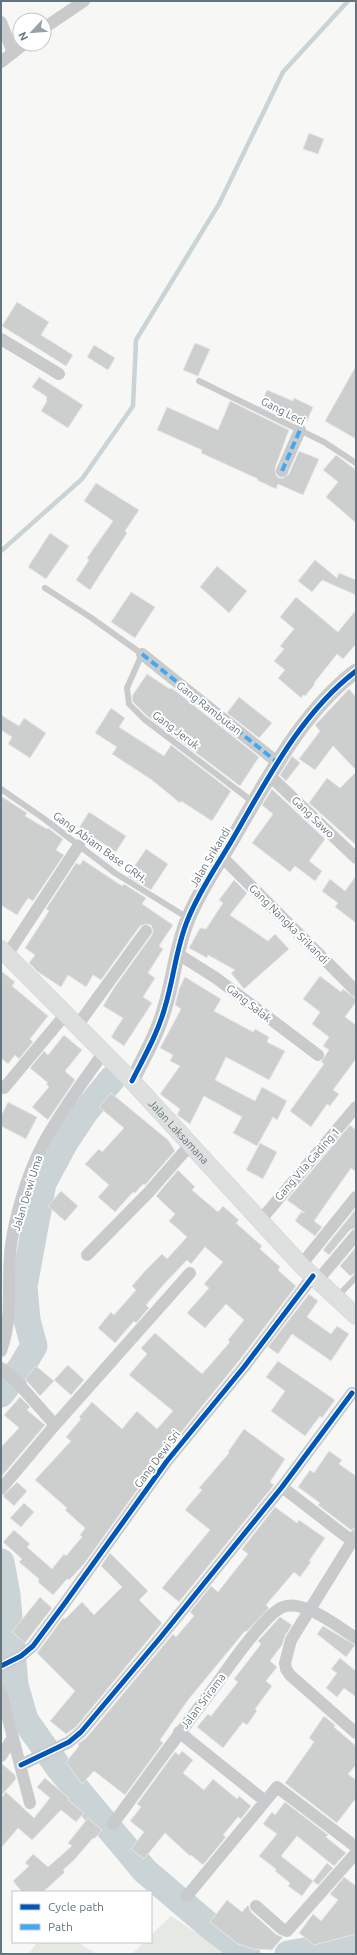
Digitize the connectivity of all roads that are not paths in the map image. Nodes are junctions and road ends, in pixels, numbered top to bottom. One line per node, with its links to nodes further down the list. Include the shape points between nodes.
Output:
1 (84, 1): 3 (street)
2 (1, 22): 4 (street)
3 (52, 23)
4 (13, 53): 5 (street)
5 (1, 62)
6 (1, 339): 7 (street)
7 (59, 374)
8 (199, 381): 9 (lane, Gang Leci)
9 (300, 430): 10 (lane, Gang Leci, via 324,442); 11 (street)
10 (356, 464)
11 (282, 471)
12 (45, 588): 13 (lane)
13 (142, 654): 15 (street, Gang Rambutan); 18 (lane, Gang Jeruk, via 127,688 129,704 144,719)
14 (355, 675): 15 (street, Jalan Srikandi, via 323,702)
15 (277, 762): 16 (street, Jalan Srikandi)
16 (270, 776): 18 (street, Jalan Srikandi); 21 (street, Gang Sawo)
17 (1, 789): 19 (lane, Gang Abiam Base GRH.)
18 (254, 802): 20 (street, Jalan Srikandi)
19 (79, 845): 22 (lane, Gang Abiam Base GRH., via 115,873); 24 (street)
20 (222, 858): 22 (street, Jalan Srikandi, via 210,875); 26 (street, Gang Nangka Srikandi)
21 (356, 858)
22 (188, 918): 25 (street, Jalan Srikandi)
23 (146, 931): 27 (street)
24 (4, 952): 27 (main road, Jalan Laksamana)
25 (178, 954): 29 (street, Gang Salak, via 216,978); 30 (street, Jalan Srikandi, via 165,1008)
26 (356, 991)
27 (71, 1020): 28 (main road, Jalan Laksamana); 31 (street)
28 (104, 1052): 30 (main road, Jalan Laksamana); 43 (street, Jalan Dewi Uma, via 42,1146 32,1169 11,1244 9,1318)
29 (318, 1055)
30 (132, 1081): 33 (main road, Jalan Laksamana)
31 (4, 1088)
32 (356, 1107): 35 (street, Gang Vila Gading 1)
33 (190, 1145): 35 (main road, Jalan Laksamana); 37 (street, via 149,1192)
34 (356, 1197): 39 (street)
35 (259, 1222): 39 (main road, Jalan Laksamana)
36 (356, 1235): 39 (street)
37 (87, 1255)
38 (190, 1273): 46 (street)
39 (311, 1274): 41 (main road, Jalan Laksamana); 52 (street, Gang Dewi Sri, via 244,1367 167,1461 33,1646 21,1656)
40 (356, 1277): 41 (lane)
41 (337, 1298): 42 (main road, Jalan Laksamana)
42 (356, 1316)
43 (1, 1351)
44 (4, 1370): 46 (street)
45 (352, 1393): 47 (street)
46 (55, 1425): 48 (street)
47 (282, 1487): 49 (street); 58 (street, via 81,1732 69,1742)
48 (1, 1489)
49 (354, 1538): 50 (street)
50 (311, 1610): 51 (street); 54 (street, Jalan Srirama, via 288,1606 281,1607 274,1613 249,1640); 55 (street, via 292,1640 285,1663 286,1669)
51 (356, 1638)
52 (3, 1665)
53 (1, 1692): 56 (street)
54 (179, 1732): 59 (street); 61 (street, Jalan Srirama)
55 (356, 1733)
56 (12, 1739): 57 (street); 58 (street)
57 (1, 1756)
58 (21, 1765): 60 (street)
59 (265, 1801): 62 (street, via 274,1788 279,1787); 64 (street)
60 (30, 1803)
61 (113, 1824)
62 (356, 1847)
63 (356, 1853): 65 (street, via 287,1931)
64 (187, 1896)
65 (256, 1906)

